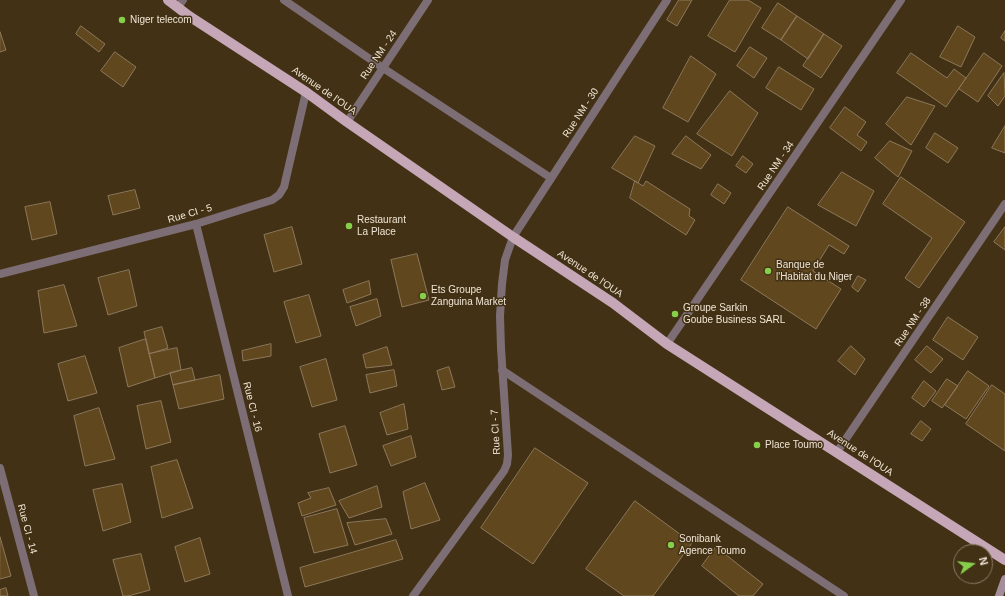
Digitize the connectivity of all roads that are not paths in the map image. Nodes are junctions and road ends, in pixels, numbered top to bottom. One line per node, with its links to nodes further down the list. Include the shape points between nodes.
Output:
1 (168, 0): 6 (main road, Avenue de l'OUA)
2 (284, 0): 7 (street)
3 (428, 0): 7 (street, Rue NM - 24)
4 (667, 0): 10 (street, Rue NM - 30)
5 (901, 0): 15 (street, Rue NM - 34)
6 (180, 4): 8 (main road, Avenue de l'OUA, via 189,16)
7 (383, 68): 9 (street, Rue NM - 24); 10 (street)
8 (306, 92): 9 (main road, Avenue de l'OUA); 12 (street, Rue CI - 5, via 284,187 279,195 272,200)
9 (347, 122): 13 (main road, Avenue de l'OUA)
10 (551, 178): 13 (street, Rue NM - 30)
11 (1005, 204): 17 (street, Rue NM - 38)
12 (196, 224): 14 (street, Rue CI - 5); 22 (street, Rue CI - 16)
13 (513, 237): 15 (main road, Avenue de l'OUA, via 613,303); 16 (street, Rue CI - 7, via 505,260 502,284)
14 (0, 274)
15 (667, 344): 17 (main road, Avenue de l'OUA)
16 (502, 370): 23 (street, Rue CI - 7, via 507,464); 24 (street)
17 (837, 452): 19 (main road, Avenue de l'OUA)
18 (0, 468): 21 (street, Rue CI - 14)
19 (1005, 560)
20 (1005, 579): 25 (main road)
21 (34, 596)
22 (288, 596)
23 (413, 596)
24 (844, 596)
25 (999, 596)

